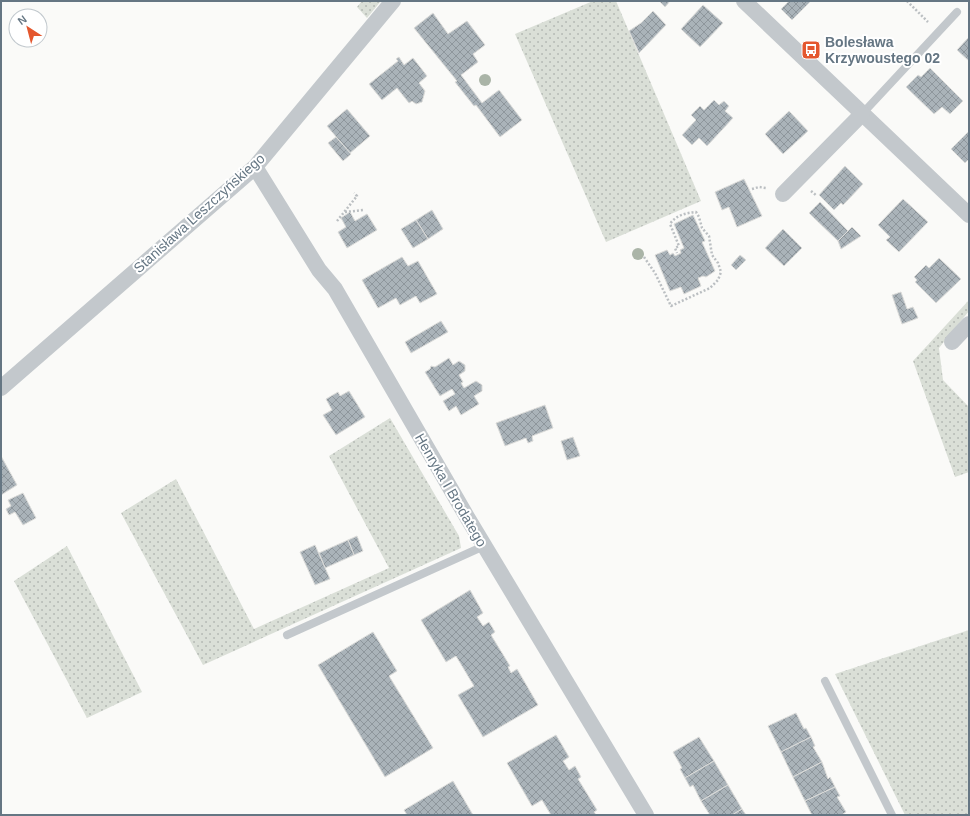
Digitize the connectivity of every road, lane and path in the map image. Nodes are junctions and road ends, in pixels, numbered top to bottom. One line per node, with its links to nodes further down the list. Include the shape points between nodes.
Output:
1 (393, 1): 7 (street, Stanisława Leszczyńskiego)
2 (744, 1): 6 (street)
3 (907, 1): 5 (path)
4 (957, 12): 6 (lane)
5 (922, 16)
6 (862, 114): 9 (street); 13 (street)
7 (255, 167): 19 (street, Stanisława Leszczyńskiego); 20 (street, Henryka I Brodatego, via 319,270 335,289)
8 (752, 189): 9 (path, via 759,187)
9 (776, 191)
10 (354, 193): 12 (path, via 357,196)
11 (364, 210): 12 (path)
12 (344, 212): 14 (path)
13 (969, 215)
14 (337, 222)
15 (677, 253): 16 (path, via 675,248 680,246 670,224 673,219 696,212 702,228 709,236 712,255 721,272 718,280 710,288 671,306)
16 (644, 258)
17 (969, 324): 18 (street)
18 (952, 342)
19 (1, 388)
20 (484, 546): 21 (lane); 23 (street, Henryka I Brodatego)
21 (287, 635)
22 (825, 682): 24 (lane)
23 (646, 815)
24 (892, 815)

